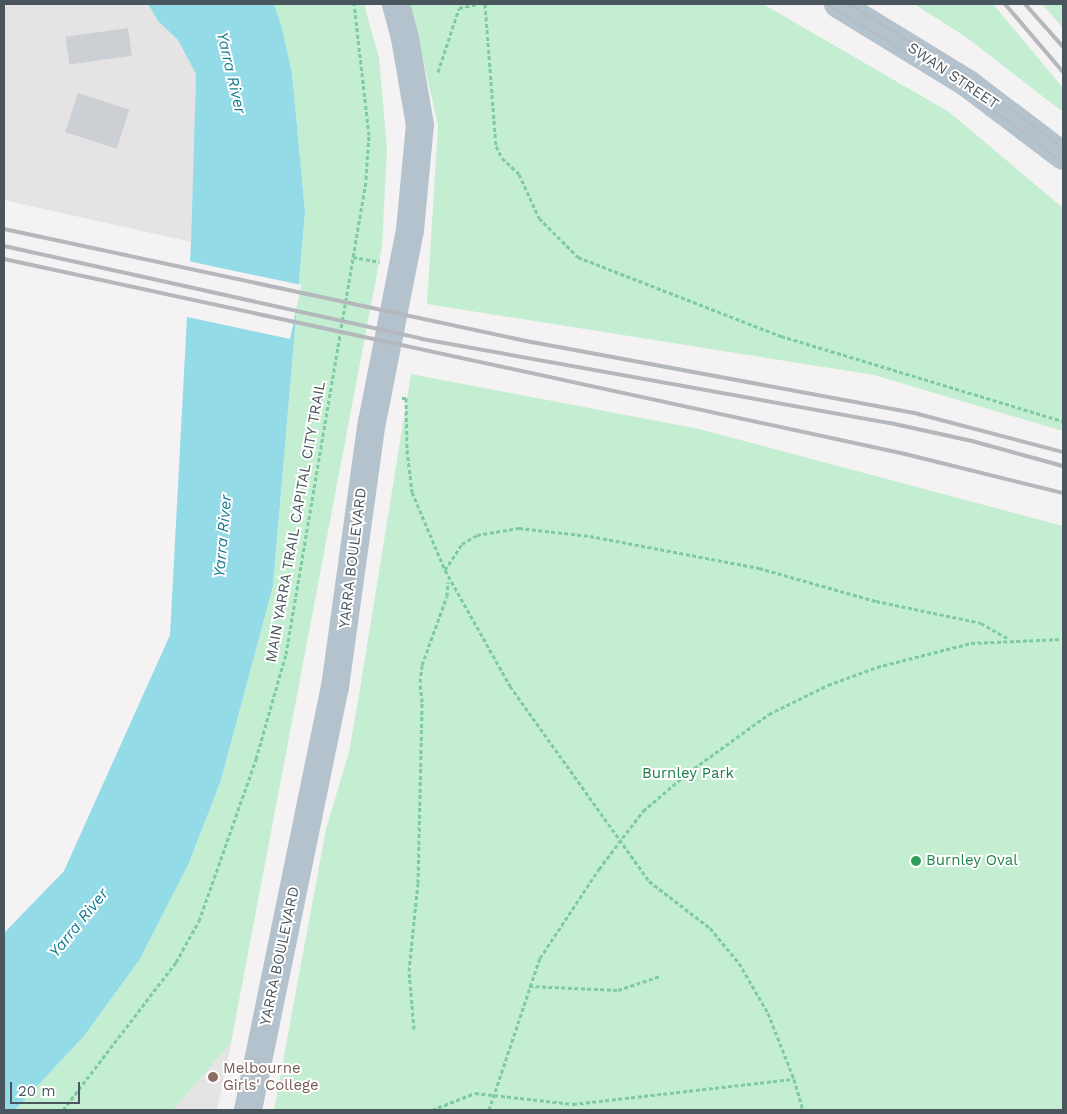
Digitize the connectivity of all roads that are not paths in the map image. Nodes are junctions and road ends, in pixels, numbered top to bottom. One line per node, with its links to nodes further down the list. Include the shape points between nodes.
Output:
1 (396, 4): 4 (main road, YARRA BOULEVARD, via 420,125 410,230 378,392 335,687)
2 (838, 4): 3 (main road, SWAN STREET, via 966,83)
3 (1063, 156)
4 (248, 1110)

